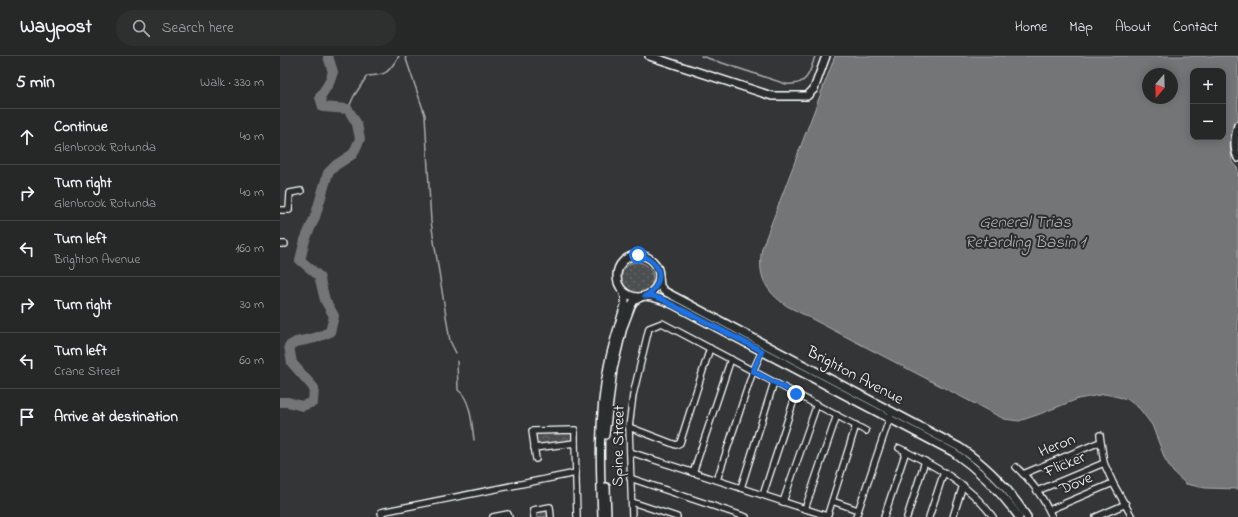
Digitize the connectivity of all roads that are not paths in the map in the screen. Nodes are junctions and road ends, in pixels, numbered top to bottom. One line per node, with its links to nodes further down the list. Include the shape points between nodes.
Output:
1 (648, 56): 2 (street, via 772,96 807,96 814,89)
2 (826, 56)
3 (1238, 125): 4 (street)
4 (1236, 148): 5 (street)
5 (1238, 158)
6 (301, 191): 7 (street, via 290,193 289,210)
7 (280, 210)
8 (659, 276): 9 (street, via 651,260 638,255 630,256 617,270 617,282); 10 (street, via 655,288); 18 (street, Brighton Avenue, via 660,286 664,291)
9 (624, 292): 10 (street, via 629,296); 59 (street, via 625,305 608,368 600,426)
10 (643, 297): 12 (street, Brighton Avenue, via 661,299); 60 (street, via 634,301 629,311 613,369 605,428)
11 (710, 348): 13 (street); 21 (street, via 678,445); 21 (street, Spine Street, via 662,323 649,328 633,395)
12 (762, 351): 14 (street); 18 (street, Brighton Avenue)
13 (731, 360): 14 (street); 36 (street)
14 (753, 371): 15 (street); 39 (street)
15 (774, 382): 16 (street); 42 (street)
16 (796, 394): 17 (street); 44 (street)
17 (817, 404): 19 (street); 47 (street)
18 (890, 414): 50 (street); 70 (street, Brighton Avenue, via 965,460 1004,496); 71 (street, Brighton Avenue, via 972,457 999,481)
19 (837, 415): 20 (street); 49 (street)
20 (856, 425): 22 (street); 45 (street)
21 (629, 427): 29 (street, Spine Street)
22 (866, 430)
23 (1100, 435): 24 (street)
24 (1100, 442): 32 (street); 37 (street, Heron)
25 (574, 443): 26 (street); 26 (street, via 575,430 532,431); 35 (street)
26 (534, 448): 30 (street)
27 (899, 448): 28 (street)
28 (906, 451): 31 (street); 65 (street)
29 (630, 452): 36 (street); 38 (street, Spine Street)
30 (536, 459)
31 (925, 461): 34 (street); 66 (street)
32 (1104, 463): 40 (street); 43 (street, Flicker)
33 (1016, 467): 37 (street)
34 (944, 472): 41 (street); 67 (street)
35 (576, 473): 53 (street, via 381,512); 58 (street)
36 (693, 473): 39 (street)
37 (1024, 474): 43 (street)
38 (630, 478): 46 (street, Spine Street); 63 (street)
39 (717, 480): 42 (street)
40 (1113, 483): 48 (street); 51 (street, Dove)
41 (963, 485): 68 (street); 69 (street)
42 (740, 488): 44 (street)
43 (1037, 491): 51 (street)
44 (763, 495): 47 (street)
45 (832, 501): 50 (street); 52 (street)
46 (632, 502): 61 (street, Spine Street); 62 (street)
47 (783, 502): 49 (street)
48 (1126, 504): 73 (street); 74 (street)
49 (805, 509): 52 (street)
50 (858, 510): 64 (street)
51 (1049, 510): 72 (street)
52 (827, 516)
53 (382, 517)
54 (493, 517): 55 (street, via 508,514)
55 (509, 517)
56 (534, 517): 57 (street, via 533,510 550,507)
57 (551, 517)
58 (577, 517)
59 (602, 517)
60 (607, 517)
61 (632, 517)
62 (677, 517)
63 (746, 517)
64 (856, 517)
65 (884, 517)
66 (907, 517)
67 (929, 517)
68 (953, 517)
69 (993, 517)
70 (1019, 517)
71 (1027, 517)
72 (1052, 517)
73 (1096, 517)
74 (1132, 517)

